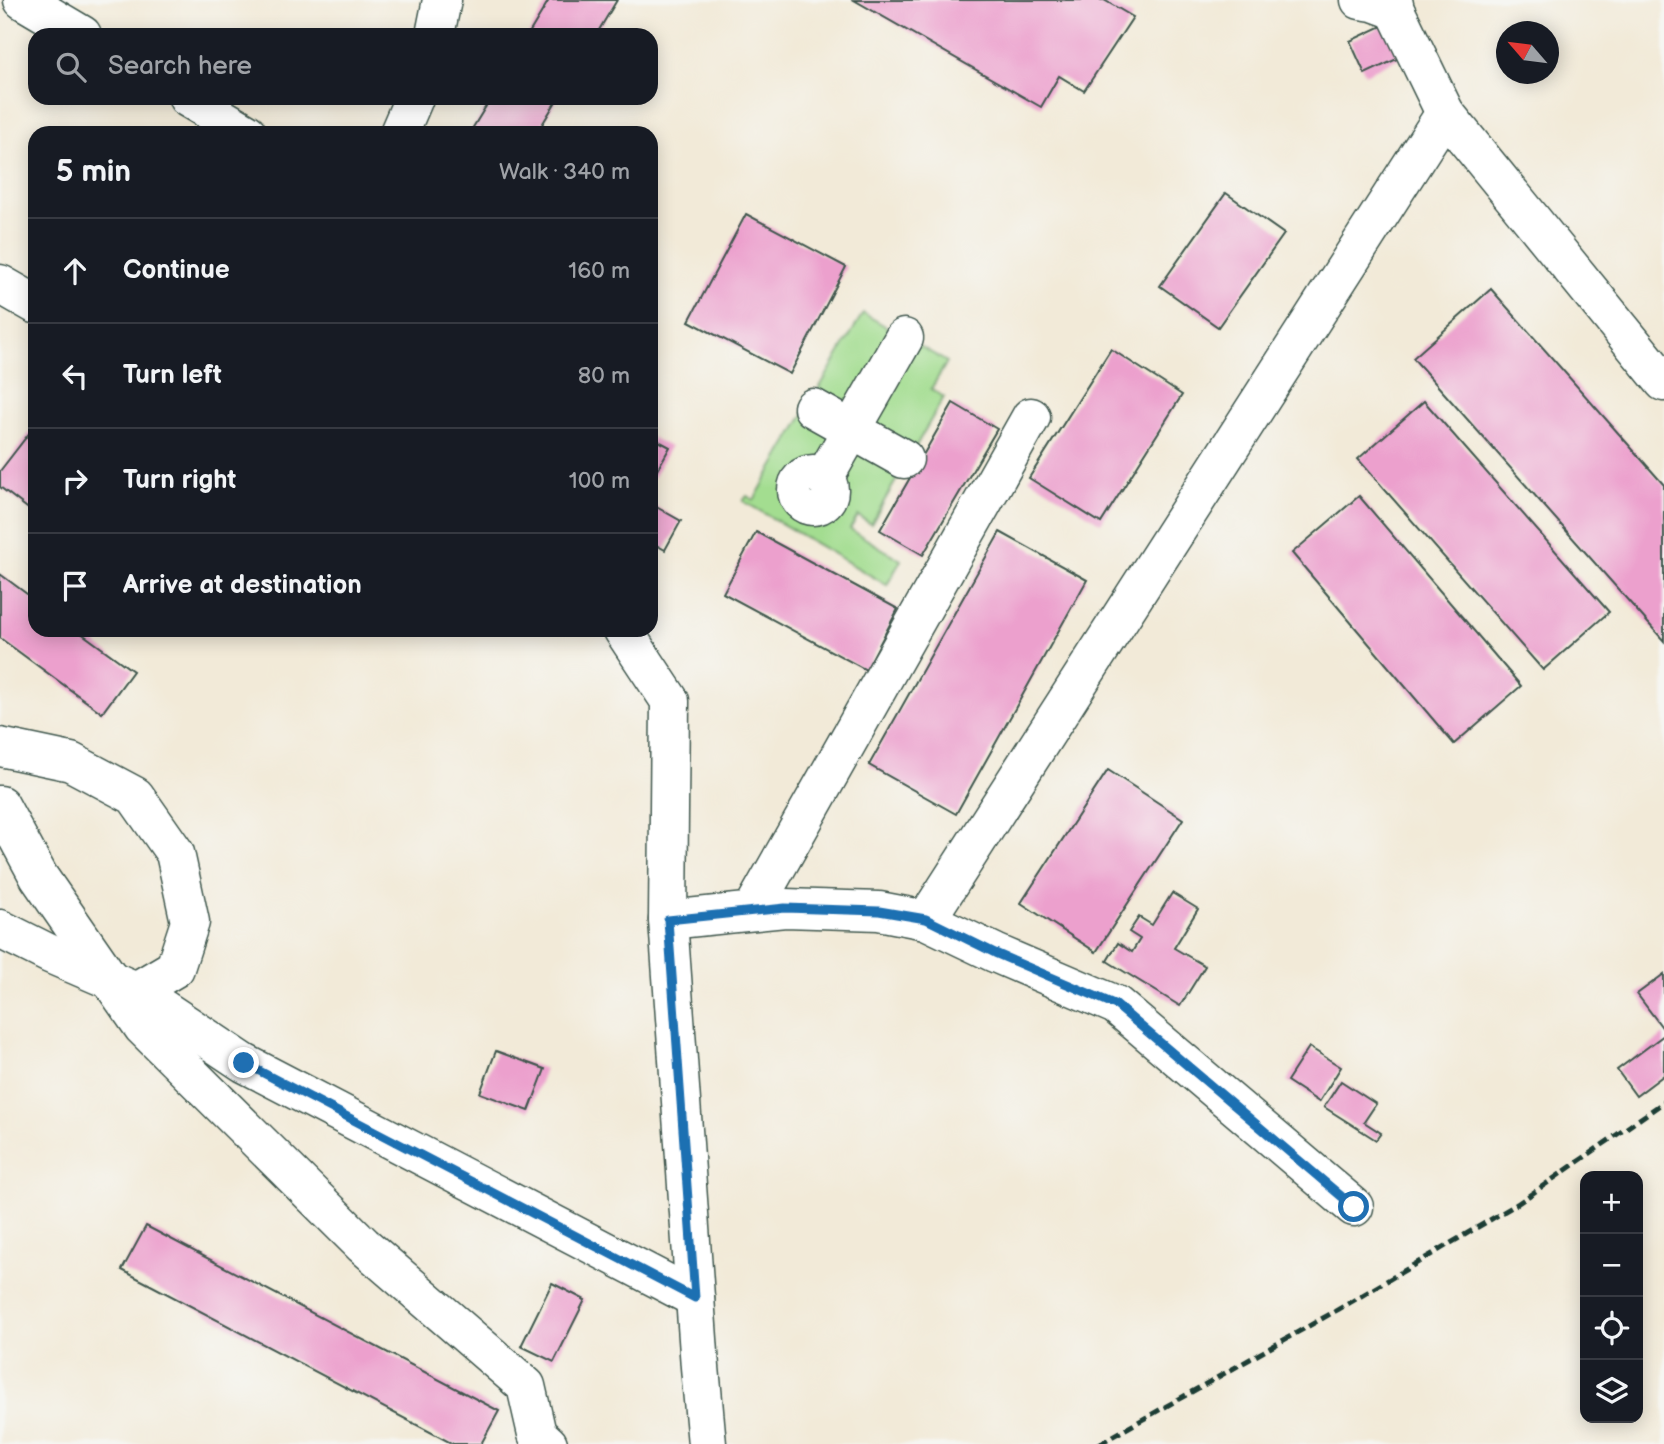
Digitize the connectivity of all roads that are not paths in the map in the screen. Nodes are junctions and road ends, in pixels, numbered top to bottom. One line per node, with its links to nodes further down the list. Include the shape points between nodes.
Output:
1 (23, 0): 4 (street)
2 (443, 0): 5 (street)
3 (1382, 3): 8 (street)
4 (70, 28)
5 (437, 28)
6 (200, 105): 9 (street)
7 (411, 105): 10 (street)
8 (1445, 113): 14 (street); 24 (street)
9 (235, 126)
10 (402, 126)
11 (0, 284): 12 (street)
12 (28, 300)
13 (904, 338): 17 (street)
14 (1664, 382)
15 (813, 408): 17 (street)
16 (1031, 417): 23 (street)
17 (852, 430): 18 (street); 19 (street)
18 (904, 459)
19 (801, 474)
20 (628, 637): 25 (street, via 670,701)
21 (0, 747): 27 (street, via 71,762 135,796 175,853 190,922 175,968)
22 (0, 805): 27 (street, via 39,877)
23 (752, 911): 24 (street, via 879,911); 25 (street)
24 (926, 919): 28 (street, via 1116,1005)
25 (668, 920): 29 (street)
26 (0, 929): 27 (street)
27 (123, 985): 29 (street, via 244,1063); 30 (street, via 143,1027 363,1245 526,1386 537,1434)
28 (1354, 1207)
29 (695, 1298): 31 (street)
30 (548, 1444)
31 (707, 1444)

